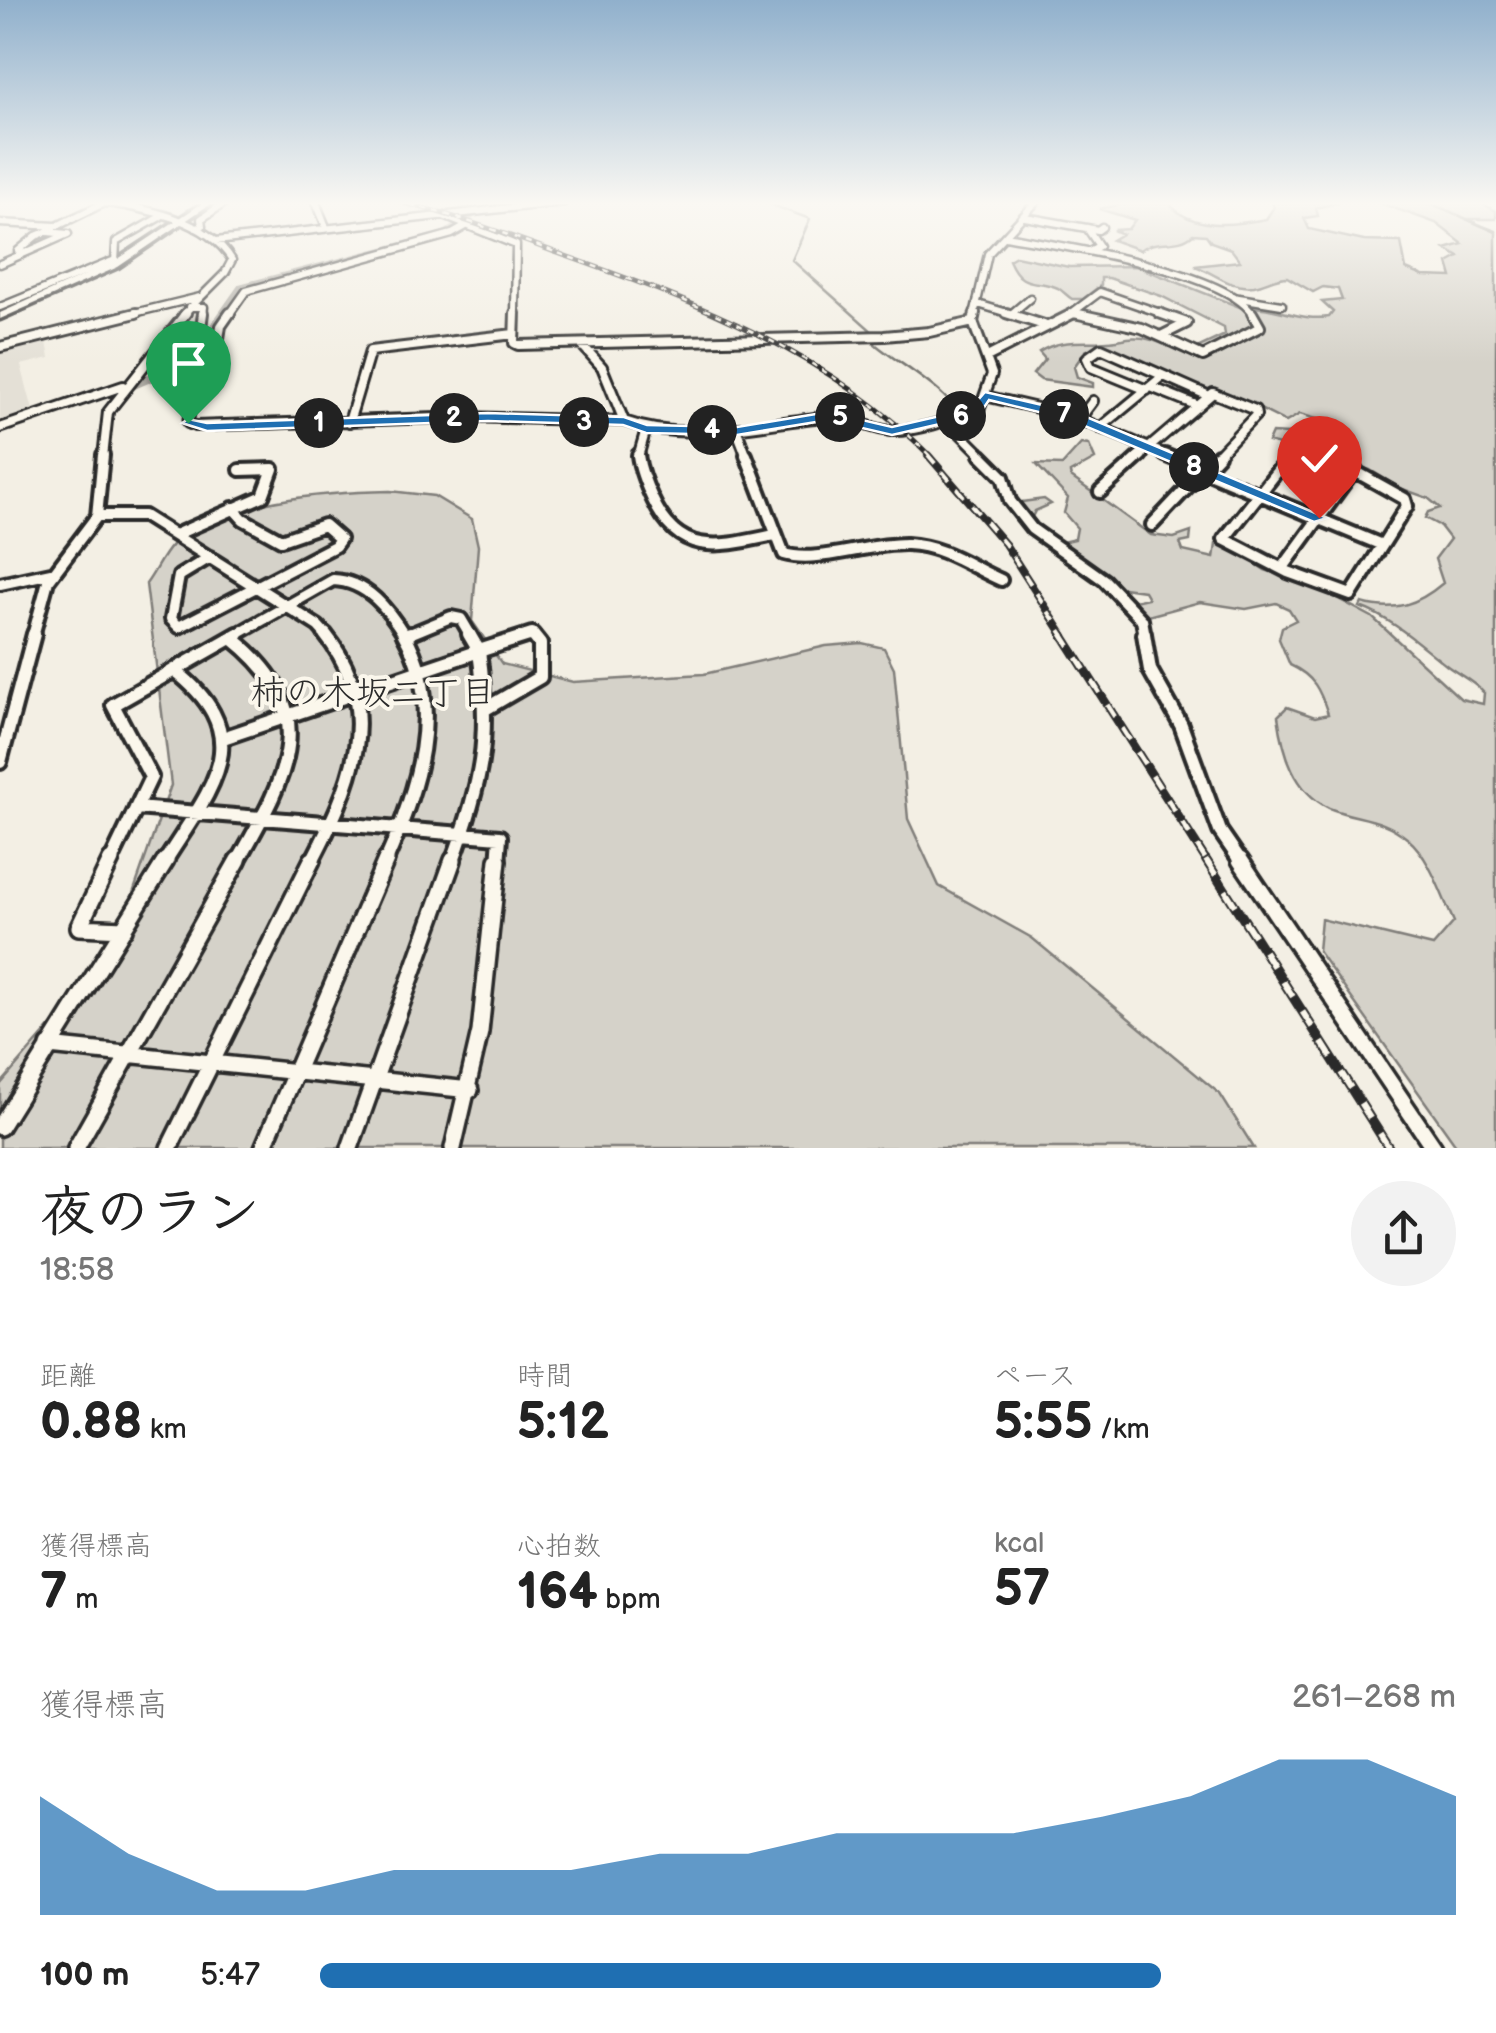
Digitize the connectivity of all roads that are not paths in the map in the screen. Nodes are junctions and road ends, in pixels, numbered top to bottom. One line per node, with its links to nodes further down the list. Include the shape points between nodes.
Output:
1 (14, 256): 10 (street)
2 (21, 256): 10 (street)
3 (115, 256): 11 (street)
4 (126, 256): 11 (main road)
5 (229, 256): 13 (street, via 230,264)
6 (374, 256): 30 (street, via 246,291 221,326 217,350)
7 (516, 256): 25 (street)
8 (988, 256): 16 (street)
9 (1124, 256): 14 (street)
10 (16, 258): 12 (street)
11 (115, 262): 18 (street); 22 (main road)
12 (0, 264)
13 (201, 296): 19 (street); 27 (street)
14 (1232, 297): 17 (street); 26 (street, via 1260,321 1252,333 1204,356)
15 (1030, 298): 21 (street)
16 (978, 304): 21 (street); 23 (street)
17 (1282, 305)
18 (0, 307)
19 (189, 307): 30 (street, via 204,307); 33 (street)
20 (1074, 313): 24 (street); 26 (street); 26 (street, via 1100,292 1186,322)
21 (1010, 314): 24 (street)
22 (0, 316)
23 (973, 322): 28 (street, via 888,337); 29 (street)
24 (1044, 325): 29 (street)
25 (514, 334): 28 (street, via 518,346); 41 (street, via 370,351)
26 (1161, 336)
27 (0, 347)
28 (584, 347): 40 (street, via 602,367)
29 (987, 356): 35 (street, via 992,374)
30 (197, 360): 41 (street, via 190,425)
31 (1164, 376): 32 (street); 32 (street, via 1101,348 1087,358 1091,368); 34 (street)
32 (1149, 388): 37 (street); 44 (street)
33 (121, 390): 42 (street); 54 (street, via 108,412)
34 (1207, 395): 37 (street); 49 (street, via 1256,414)
35 (985, 396): 38 (street); 39 (street, via 974,412)
36 (1093, 401): 38 (street, via 1084,413)
37 (1196, 405): 47 (street)
38 (1067, 414): 43 (street); 44 (street)
39 (947, 420): 46 (street, via 892,431 828,416); 96 (street, via 1002,477 1010,501 1032,529 1090,568 1142,620 1150,670 1181,726 1220,831)
40 (624, 421): 41 (street); 45 (street)
41 (349, 422)
42 (0, 428)
43 (1054, 428)
44 (1100, 428): 47 (street)
45 (646, 429): 46 (street); 58 (street, via 636,462 666,528 714,546)
46 (737, 431): 58 (street)
47 (1148, 449): 49 (street); 51 (street)
48 (240, 470): 53 (street, via 273,469 263,496)
49 (1202, 470): 52 (street); 56 (street)
50 (1354, 470): 52 (street, via 1291,454); 55 (street); 59 (street, via 1405,499)
51 (1100, 492)
52 (1260, 494): 55 (street); 61 (street, via 1224,539)
53 (233, 508): 57 (street); 65 (street, via 281,540 324,526 340,538)
54 (96, 516): 57 (street, via 144,516); 62 (street)
55 (1319, 518): 59 (street); 61 (street)
56 (1152, 525)
57 (175, 534): 60 (street)
58 (775, 534): 63 (street, via 780,551 797,558 921,544)
59 (1382, 545): 61 (street, via 1352,594)
60 (210, 556): 65 (street); 65 (street, via 179,576 171,618 179,627)
61 (1282, 568)
62 (52, 573): 64 (street); 76 (street)
63 (1001, 580)
64 (0, 584)
65 (259, 586): 66 (street)
66 (289, 606): 67 (street, via 346,579 375,597); 68 (street); 72 (street, via 335,645)
67 (405, 636): 69 (street, via 462,618); 71 (street)
68 (232, 638): 70 (street); 74 (street, via 274,674)
69 (479, 652): 71 (street); 73 (street); 73 (street, via 532,634 540,644 540,677)
70 (174, 670): 75 (street, via 215,706); 77 (street, via 113,706 151,777)
71 (420, 671): 72 (street); 81 (street, via 425,735)
72 (356, 692): 74 (street); 80 (street, via 355,754)
73 (487, 708): 82 (street, via 478,792)
74 (289, 716): 75 (street); 79 (street, via 283,768)
75 (224, 738): 78 (street)
76 (0, 762)
77 (136, 808): 78 (street); 83 (street, via 79,927)
78 (198, 812): 79 (street); 83 (street)
79 (262, 817): 80 (street); 85 (street)
80 (330, 822): 81 (street); 86 (street)
81 (400, 828): 82 (street); 87 (street)
82 (465, 834): 88 (street); 89 (street, via 500,837 492,964)
83 (124, 929): 84 (street)
84 (49, 1046): 85 (street); 90 (street)
85 (129, 1054): 86 (street); 91 (street)
86 (212, 1062): 87 (street); 92 (street)
87 (296, 1072): 88 (street); 93 (street)
88 (375, 1078): 89 (street); 94 (street)
89 (470, 1090): 95 (street)
90 (0, 1127)
91 (76, 1148)
92 (169, 1148)
93 (263, 1148)
94 (350, 1148)
95 (452, 1148)
96 (1434, 1148)

